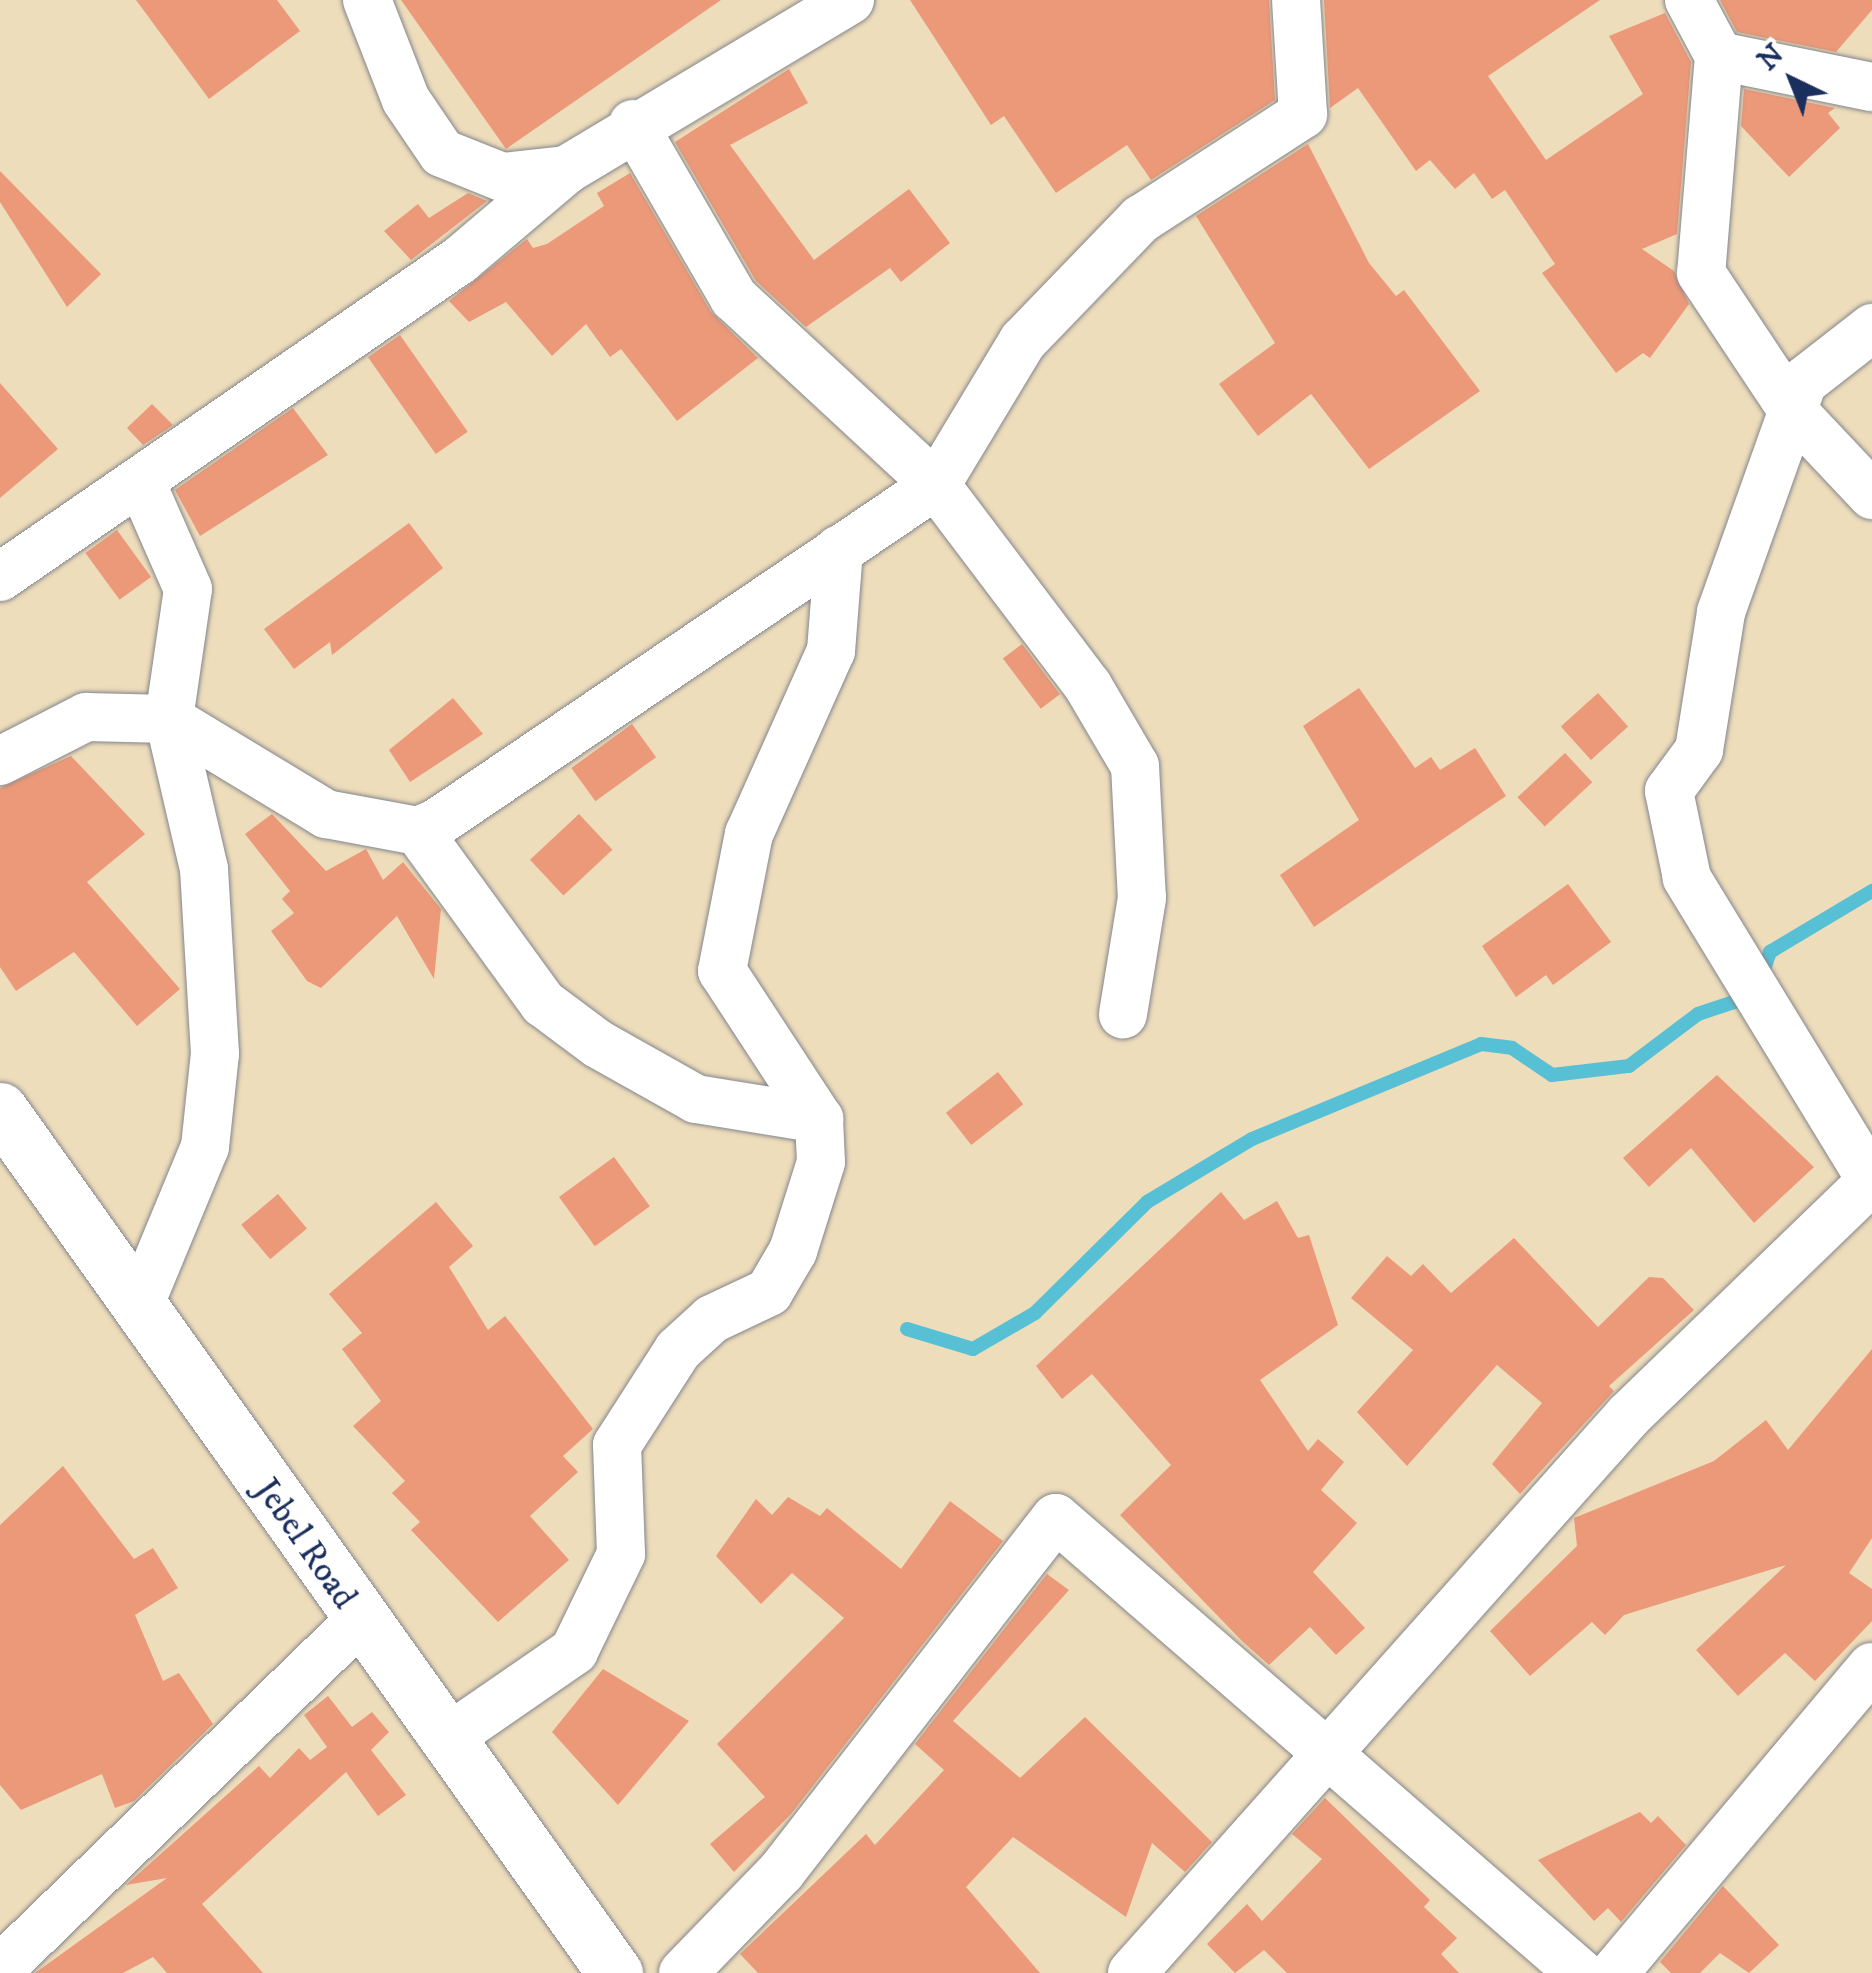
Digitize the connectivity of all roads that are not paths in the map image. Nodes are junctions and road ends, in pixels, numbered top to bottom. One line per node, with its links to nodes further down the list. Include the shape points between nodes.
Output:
1 (368, 0): 8 (street, via 406,100 442,153 502,177)
2 (850, 0): 7 (street)
3 (1296, 0): 12 (street, via 1302,114 1142,220 1023,342)
4 (1688, 0): 5 (street)
5 (1719, 56): 6 (street); 10 (street, via 1701,273)
6 (1872, 87)
7 (633, 124): 8 (street); 12 (street, via 734,298)
8 (566, 170): 11 (street, via 460,260)
9 (1872, 328): 10 (street, via 1803,382)
10 (1792, 410): 13 (street); 22 (street, via 1721,612 1699,750 1669,791 1687,878)
11 (141, 482): 15 (street); 16 (street, via 188,589)
12 (936, 485): 14 (street); 19 (street, via 1088,686 1135,766 1142,898)
13 (1872, 494)
14 (839, 549): 18 (street); 21 (street, via 831,651 749,834 722,971)
15 (0, 577)
16 (169, 719): 17 (street, via 86,717); 18 (street, via 326,814); 23 (street, via 204,869 215,1054 205,1147)
17 (0, 760)
18 (418, 831): 21 (street, via 543,1004 598,1044 696,1100)
19 (1123, 1014)
20 (0, 1110): 23 (main road, Jebel Road)
21 (819, 1119): 26 (street, via 821,1162 780,1280 678,1350 617,1445 621,1554 605,1602 554,1673)
22 (1872, 1180): 27 (street, via 1629,1415)
23 (139, 1306): 24 (main road, Jebel Road)
24 (358, 1621): 26 (main road, Jebel Road); 28 (street)
25 (1872, 1668): 33 (street)
26 (445, 1740): 29 (main road, Jebel Road)
27 (1322, 1754): 30 (street, via 1056,1518 782,1872); 31 (street); 32 (street)
28 (0, 1969)
29 (616, 1973)
30 (683, 1973)
31 (1132, 1973)
32 (1580, 1973)
33 (1614, 1973)

